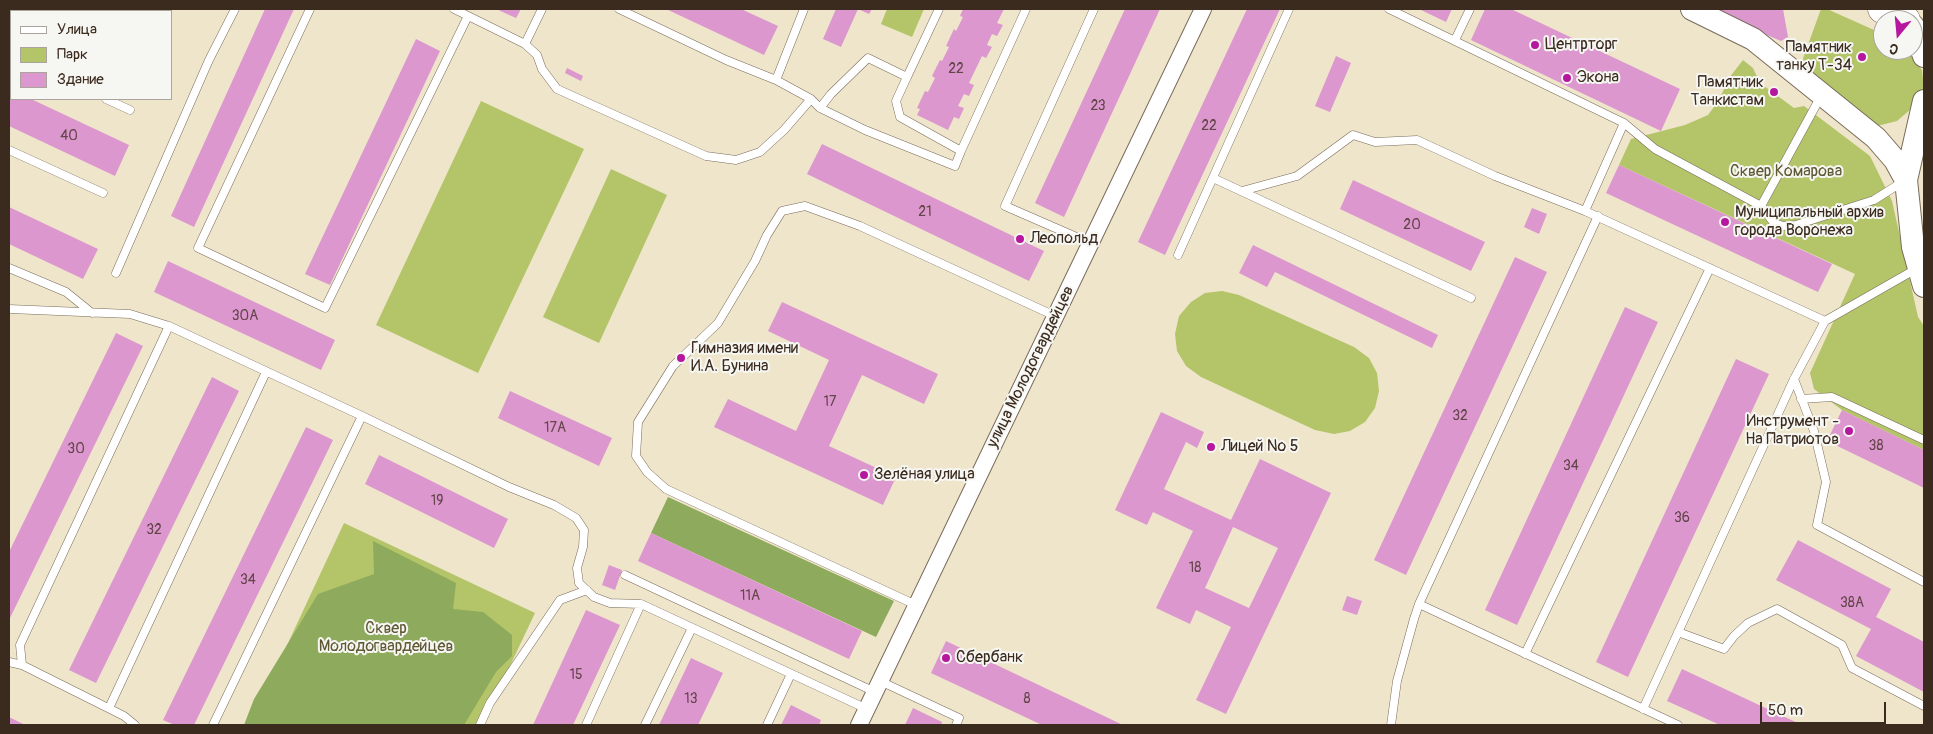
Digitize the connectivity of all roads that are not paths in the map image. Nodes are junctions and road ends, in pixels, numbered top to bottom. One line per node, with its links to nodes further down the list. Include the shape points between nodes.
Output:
1 (235, 9): 41 (lane, via 209,60)
2 (310, 9): 15 (lane, via 198,248 325,308)
3 (454, 9): 15 (lane)
4 (542, 9): 17 (lane)
5 (619, 9): 19 (lane)
6 (804, 9): 19 (lane)
7 (939, 9): 18 (lane)
8 (1026, 9): 29 (lane)
9 (1094, 9): 37 (lane, via 1005,206)
10 (1203, 9): 37 (street, улица Молодогвардейцев)
11 (1289, 9): 31 (lane)
12 (1390, 9): 16 (lane)
13 (1470, 9): 16 (lane)
14 (1692, 9): 20 (street, via 1753,39)
15 (468, 16): 17 (lane)
16 (1456, 40): 26 (lane)
17 (525, 44): 21 (lane, via 537,56 556,89 706,156 736,160 760,152)
18 (907, 76): 24 (lane, via 868,58); 29 (lane, via 896,101 900,117)
19 (776, 80): 21 (lane)
20 (1822, 94): 30 (street); 34 (lane)
21 (811, 99): 24 (lane)
22 (108, 100): 25 (lane)
23 (1924, 101): 30 (street)
24 (820, 108): 29 (lane, via 955,166)
25 (130, 110)
26 (1624, 123): 34 (lane, via 1656,148); 35 (lane)
27 (1924, 144): 30 (street)
28 (9, 150): 33 (lane)
29 (961, 151)
30 (1915, 174): 34 (lane, via 1874,200 1796,225 1774,223); 42 (street, via 1910,227)
31 (1214, 178): 32 (lane); 38 (lane)
32 (1242, 191): 35 (lane, via 1297,176 1353,135 1375,142 1417,140 1496,176); 43 (lane)
33 (103, 193)
34 (1761, 206)
35 (1585, 210): 36 (lane)
36 (1598, 216): 40 (lane); 58 (lane)
37 (1090, 244): 46 (street, улица Молодогвардейцев)
38 (1178, 255)
39 (9, 268): 45 (lane, via 66,292)
40 (1710, 268): 47 (lane); 62 (lane)
41 (116, 273)
42 (1921, 277): 47 (lane)
43 (1471, 298)
44 (9, 309): 45 (lane)
45 (92, 313): 48 (lane, via 130,314)
46 (1055, 316): 59 (street, улица Молодогвардейцев); 59 (lane, via 860,226 805,206 782,211 718,323 673,366 638,422 636,456 646,472 666,489)
47 (1825, 321): 50 (lane)
48 (169, 326): 49 (lane); 64 (lane, via 20,645)
49 (266, 372): 52 (lane); 68 (lane)
50 (1794, 378): 51 (lane); 61 (lane)
51 (1801, 399): 53 (lane, via 1832,397); 55 (lane, via 1814,431 1826,482 1817,525)
52 (362, 416): 56 (lane, via 576,518 584,530 577,568 579,584); 72 (lane)
53 (1924, 440)
54 (625, 575): 66 (lane)
55 (1924, 582)
56 (587, 590): 57 (lane, via 594,597 610,603); 73 (lane, via 560,600 490,702)
57 (641, 604): 60 (lane); 74 (lane)
58 (1419, 604): 62 (lane); 79 (lane, via 1397,681)
59 (916, 605): 66 (street, улица Молодогвардейцев)
60 (692, 628): 65 (lane); 75 (lane)
61 (1678, 632): 67 (lane, via 1724,649 1748,623 1777,609 1842,645 1852,668); 70 (lane)
62 (1525, 654): 70 (lane)
63 (9, 662): 64 (lane)
64 (22, 665): 68 (lane)
65 (791, 674): 69 (lane); 76 (lane)
66 (877, 687): 69 (street, улица Молодогвардейцев); 78 (lane, via 959,718)
67 (1924, 706)
68 (109, 708): 71 (lane)
69 (867, 709): 77 (street, улица Молодогвардейцев)
70 (1643, 709): 80 (lane)
71 (135, 725)
72 (213, 725)
73 (480, 725)
74 (586, 725)
75 (645, 725)
76 (767, 725)
77 (859, 725)
78 (956, 725)
79 (1392, 725)
80 (1678, 725)

